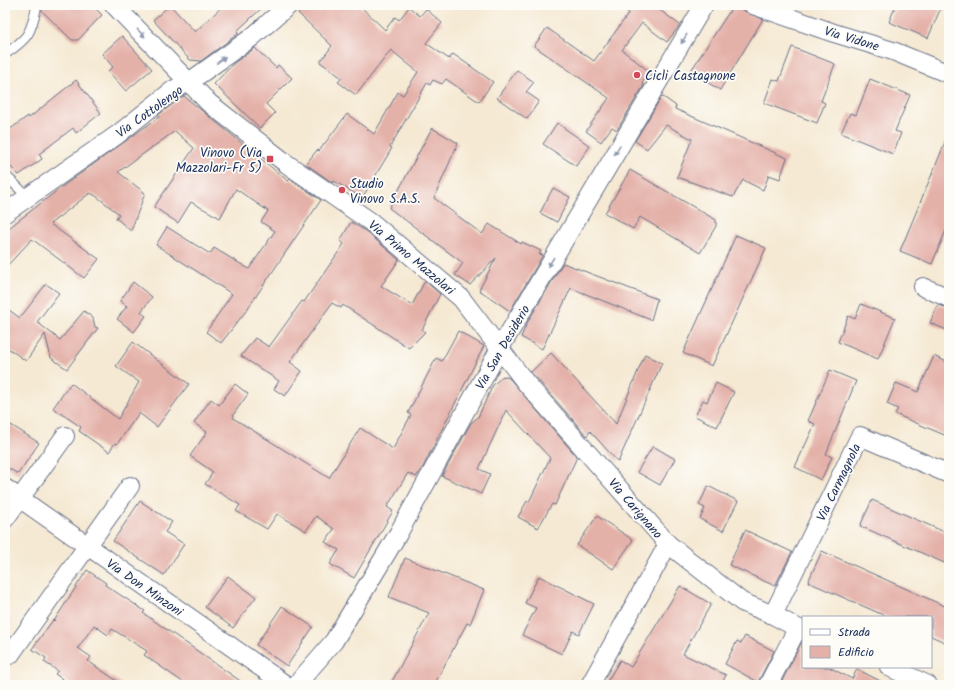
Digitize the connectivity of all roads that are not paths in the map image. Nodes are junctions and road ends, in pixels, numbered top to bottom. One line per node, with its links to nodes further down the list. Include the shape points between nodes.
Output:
1 (37, 5): 6 (lane, via 31,30 19,45)
2 (114, 5): 8 (street, Via Primo Mazzolari, one-way to 8)
3 (289, 5): 8 (street, Via Cottolengo, one-way to 3, via 251,38)
4 (704, 5): 14 (street, Via San Desiderio, one-way to 14)
5 (753, 5): 7 (street, Via Vidone, via 893,51)
6 (5, 54)
7 (949, 74)
8 (189, 82): 10 (street, Via Cottolengo, via 173,90 117,134); 14 (street, Via Primo Mazzolari, via 209,103 287,164 371,222 461,298)
9 (5, 175): 10 (lane)
10 (27, 196): 11 (street, Via Cottolengo)
11 (5, 213)
12 (923, 287): 13 (street)
13 (949, 298)
14 (500, 348): 21 (street, Via Carignano, via 526,383); 29 (street, Via San Desiderio, via 398,534 334,641)
15 (65, 436): 19 (street)
16 (949, 474): 23 (street, Via Carmagnola, via 860,436)
17 (130, 486): 22 (street)
18 (5, 488): 19 (street, Via Don Minzoni)
19 (20, 498): 20 (street); 22 (street, Via Don Minzoni)
20 (5, 519)
21 (668, 544): 23 (street, Via Carignano, via 742,602); 30 (street)
22 (87, 546): 25 (street); 28 (street, Via Don Minzoni)
23 (773, 615): 24 (street, Via Carignano)
24 (800, 630): 31 (street)
25 (10, 655)
26 (891, 668): 27 (street)
27 (919, 683)
28 (286, 685)
29 (296, 685)
30 (590, 685)
31 (768, 685)

